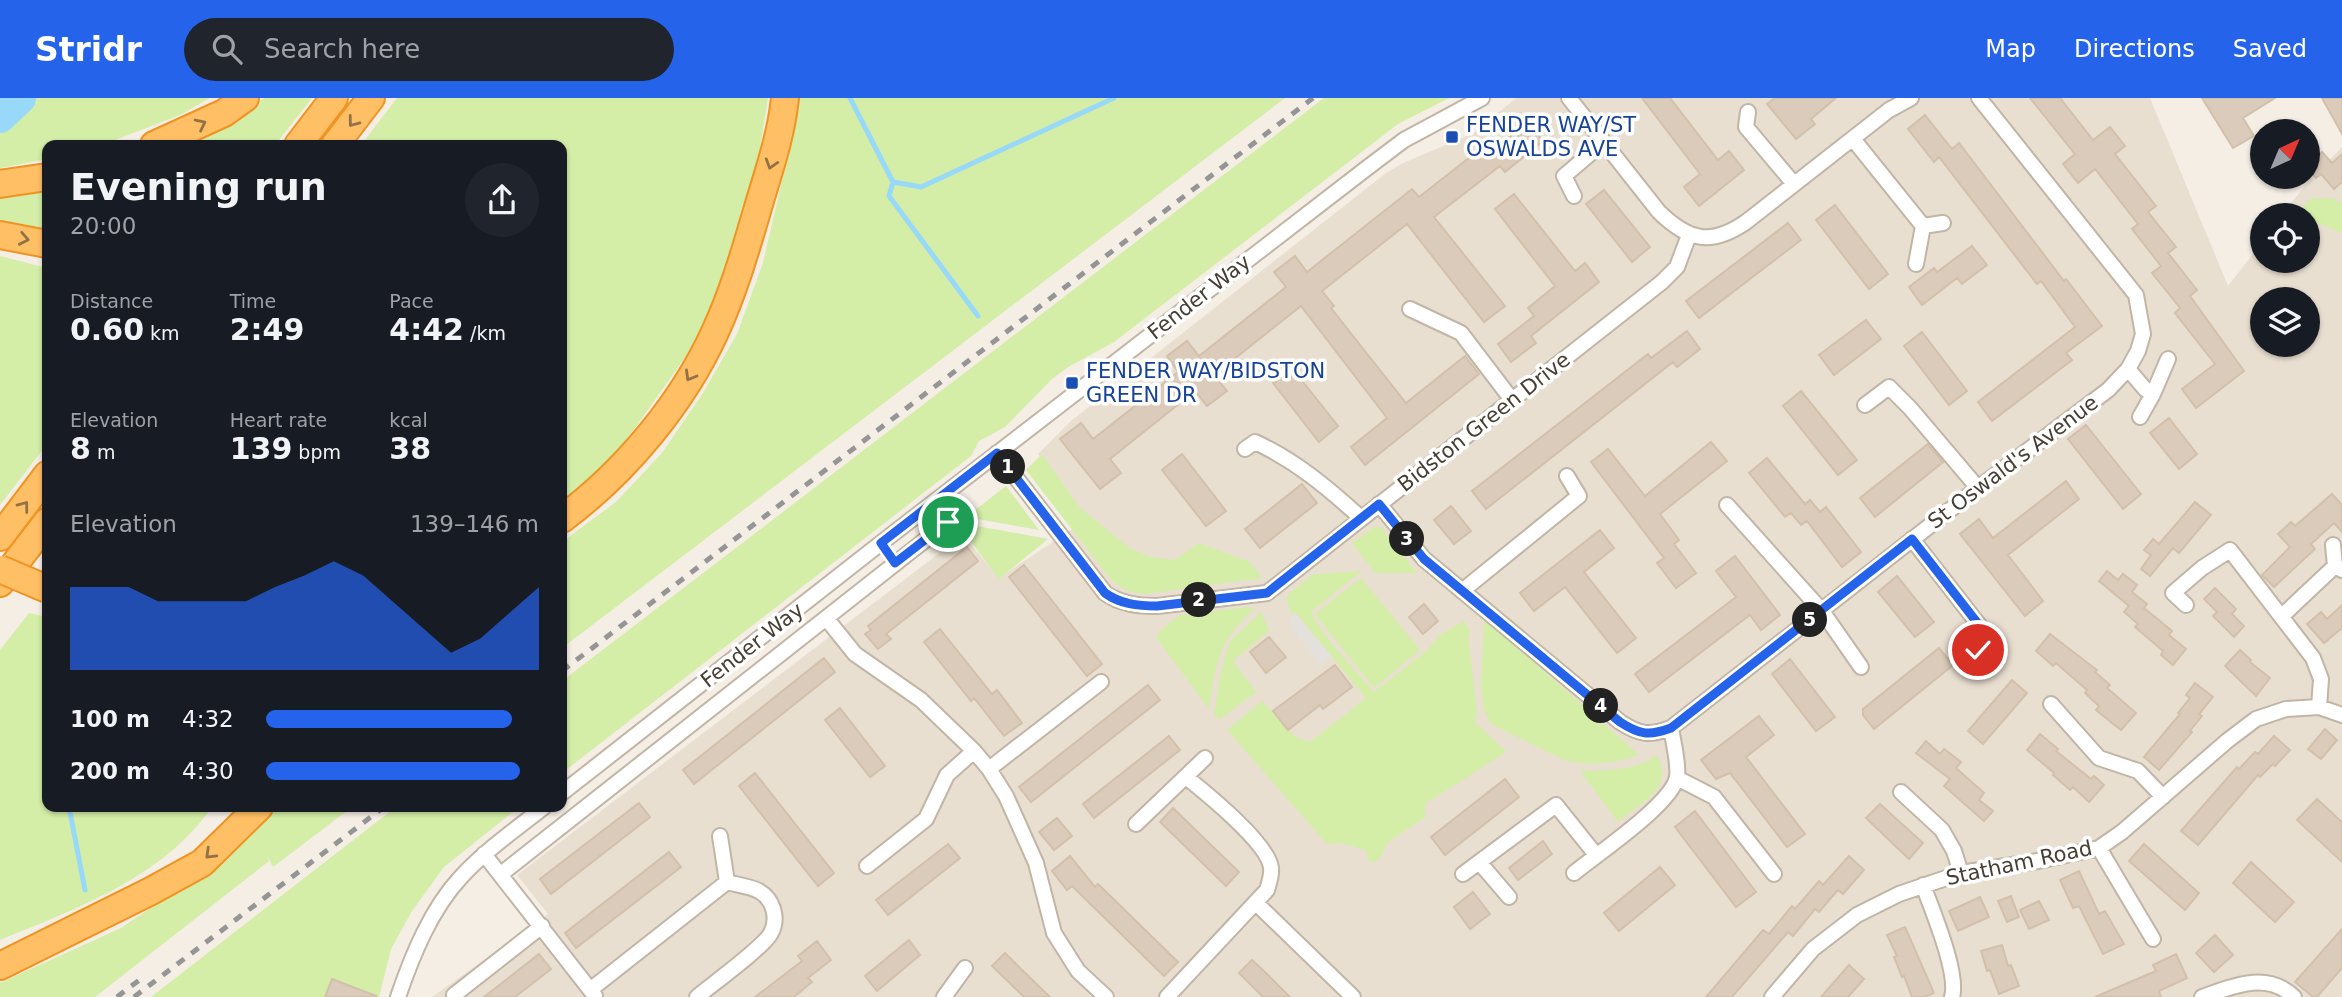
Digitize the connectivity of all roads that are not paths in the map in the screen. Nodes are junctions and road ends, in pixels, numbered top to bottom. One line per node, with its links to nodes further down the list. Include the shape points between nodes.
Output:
1 (245, 98): 13 (highway, one-way to 1, via 224,113)
2 (334, 98): 14 (highway)
3 (371, 98): 15 (highway, one-way to 15)
4 (785, 98): 41 (highway, one-way to 41, via 782,128 715,333 644,442)
5 (1482, 98): 35 (street, Fender Way, via 1376,161)
6 (1569, 98): 16 (street)
7 (1879, 98): 10 (street)
8 (1911, 98): 10 (street)
9 (1979, 98): 29 (street, St Oswald's Avenue, via 2136,295 2143,334)
10 (1889, 110): 12 (street)
11 (1748, 112): 19 (street, via 1746,127)
12 (1853, 139): 19 (street); 22 (street)
13 (165, 140)
14 (302, 140)
15 (339, 140)
16 (1604, 142): 20 (street, via 1564,176); 24 (street, via 1659,212)
17 (42, 178): 18 (highway)
18 (0, 184)
19 (1794, 184): 24 (street, via 1730,233)
20 (1574, 196)
21 (1943, 223): 22 (street)
22 (1923, 226): 26 (street)
23 (0, 235): 25 (highway, one-way to 25)
24 (1689, 235): 31 (street, Bidston Green Drive, via 1677,267 1662,282)
25 (42, 243)
26 (1916, 264)
27 (1410, 309): 31 (street, via 1461,333)
28 (2168, 359): 30 (street)
29 (2128, 369): 30 (street); 38 (street, St Oswald's Avenue, via 2108,390)
30 (2153, 394): 33 (street)
31 (1513, 400): 39 (street, Bidston Green Drive)
32 (1864, 405): 38 (street, via 1889,387)
33 (2140, 417)
34 (1245, 449): 42 (street, via 1255,442 1284,455)
35 (997, 453): 42 (street, Bidston Green Drive, via 1105,593 1143,606 1267,593); 47 (street, Fender Way)
36 (1567, 476): 54 (street, via 1579,496)
37 (42, 482): 45 (highway, one-way to 37)
38 (1978, 488): 46 (street, St Oswald's Avenue)
39 (1379, 504): 42 (street, Bidston Green Drive); 54 (street, via 1424,559)
40 (1727, 505): 56 (street)
41 (567, 515)
42 (1361, 518)
43 (948, 522): 49 (street)
44 (42, 528): 52 (highway)
45 (0, 537)
46 (1912, 539): 56 (street, St Oswald's Avenue); 59 (street, via 1979,625)
47 (881, 543): 49 (street); 71 (street, Fender Way)
48 (2333, 545): 50 (street)
49 (895, 563): 58 (street)
50 (2338, 568): 57 (street)
51 (0, 569): 53 (highway, bridge)
52 (0, 583)
53 (42, 587)
54 (1462, 591): 65 (street, via 1620,722 1636,732)
55 (2186, 605): 57 (street, via 2173,593 2230,550)
56 (1822, 611): 60 (street); 65 (street, St Oswald's Avenue)
57 (2282, 616): 63 (street, via 2313,658 2321,679)
58 (825, 618): 66 (street, via 855,654 921,700); 85 (street)
59 (1978, 650)
60 (1861, 667)
61 (1101, 682): 68 (street)
62 (2051, 704): 73 (street, via 2099,758 2138,771)
63 (2319, 707): 64 (street, Statham Road); 73 (street, Statham Road, via 2287,709 2256,719)
64 (2342, 715)
65 (1671, 728): 70 (street)
66 (974, 751): 68 (street); 82 (street, via 947,775 926,819)
67 (1205, 758): 69 (street)
68 (989, 769): 101 (street, via 1036,863 1054,933 1078,971)
69 (1186, 777): 76 (street); 91 (street, via 1264,850 1271,868 1268,890)
70 (1677, 778): 80 (street, via 1650,814); 87 (street, via 1714,797)
71 (567, 789)
72 (1901, 792): 84 (street, via 1942,830)
73 (2163, 797): 78 (street, Statham Road)
74 (254, 812): 94 (highway, one-way to 94, via 202,863)
75 (538, 812): 79 (street)
76 (1136, 824)
77 (720, 836): 88 (street)
78 (2099, 848): 84 (street, Statham Road); 93 (street)
79 (484, 854): 85 (street); 98 (street, via 460,878 429,923)
80 (1596, 855): 81 (street, via 1556,805); 83 (street)
81 (1479, 862): 86 (street); 90 (street)
82 (867, 866)
83 (1574, 873)
84 (1961, 873): 89 (street, Statham Road)
85 (501, 874): 92 (street)
86 (1463, 874)
87 (1774, 874)
88 (727, 882): 96 (street); 99 (street, via 766,896 773,906 771,934)
89 (1923, 885): 104 (street, Statham Road, via 1857,915 1813,949); 105 (street, via 1946,951 1955,988)
90 (1509, 897)
91 (1256, 903): 102 (street); 103 (street)
92 (542, 926): 96 (street); 97 (street)
93 (2153, 939)
94 (0, 966)
95 (965, 968): 100 (street)
96 (593, 994)
97 (454, 995)
98 (398, 997)
99 (696, 997)
100 (944, 997)
101 (1107, 997)
102 (1167, 997)
103 (1353, 997)
104 (1772, 997)
105 (1952, 997)
106 (2202, 997): 107 (street, via 2239,983 2269,982)
107 (2294, 997)

